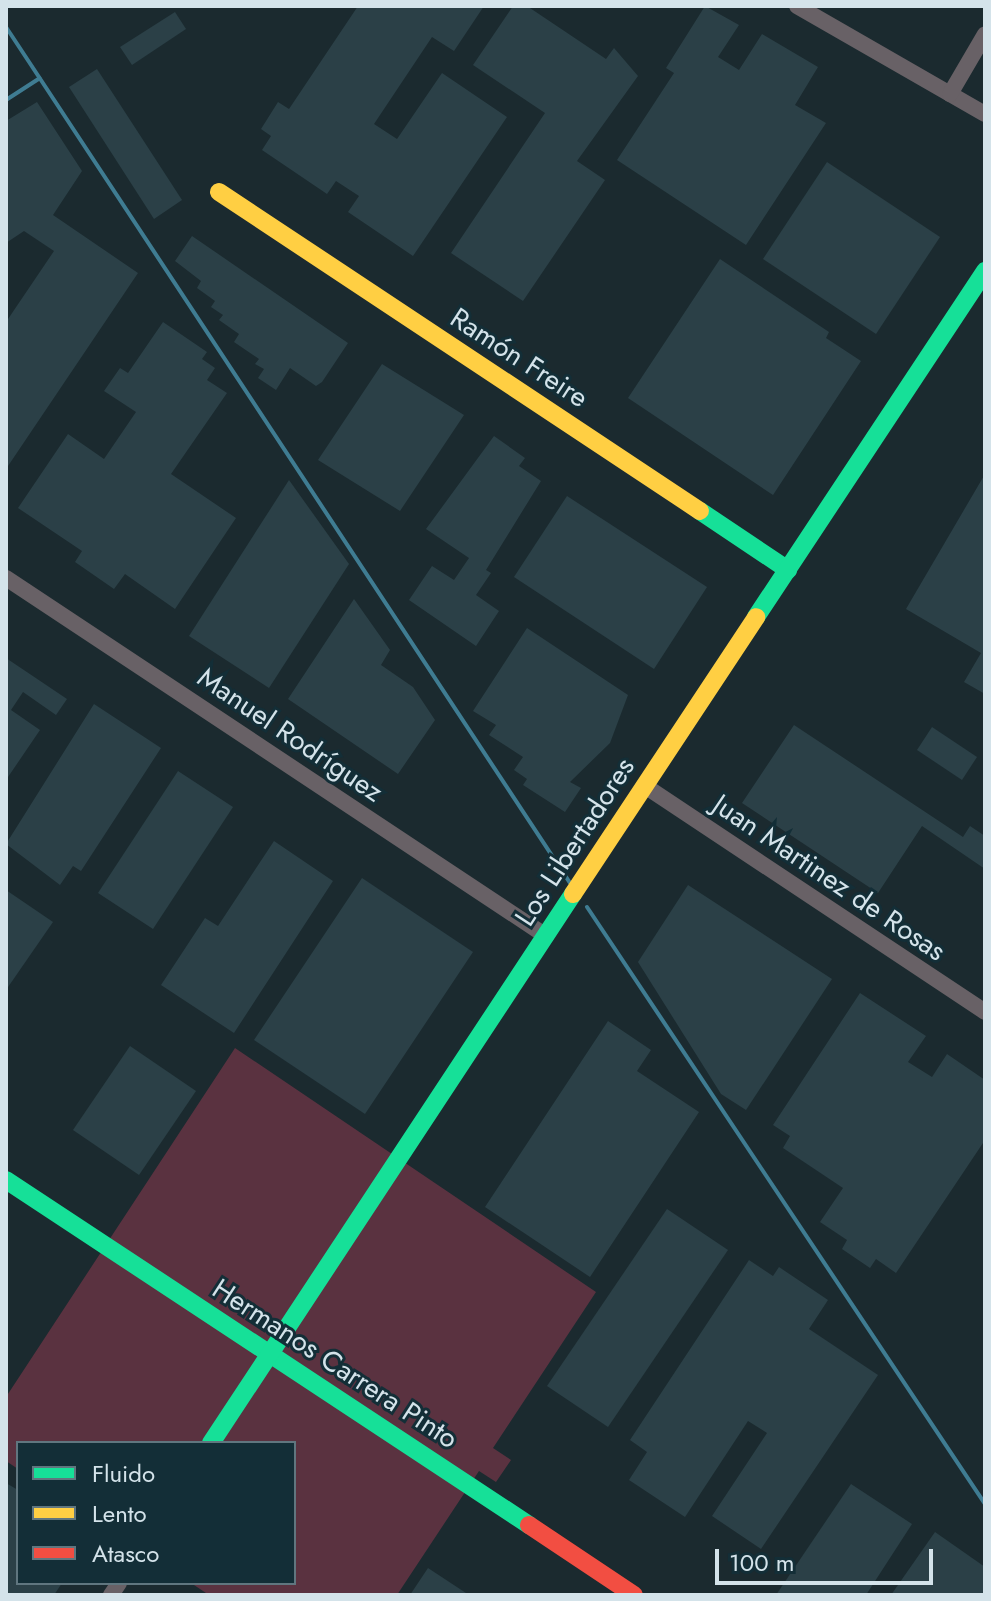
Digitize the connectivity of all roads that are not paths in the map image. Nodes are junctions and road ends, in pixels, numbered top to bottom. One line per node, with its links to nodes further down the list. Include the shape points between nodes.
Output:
1 (797, 6): 3 (street)
2 (985, 34): 3 (street)
3 (950, 94): 4 (street)
4 (985, 114)
5 (219, 192): 7 (street, Ramón Freire)
6 (985, 271): 7 (street, Los Libertadores)
7 (788, 570): 9 (street, Los Libertadores)
8 (6, 578): 10 (street, Manuel Rodríguez)
9 (645, 786): 10 (street, Los Libertadores); 11 (street, Juan Martinez de Rosas)
10 (546, 936): 13 (street, Los Libertadores)
11 (985, 1012)
12 (6, 1180): 13 (street, Hermanos Carrera Pinto)
13 (269, 1355): 14 (street, Los Libertadores); 15 (street, Hermanos Carrera Pinto)
14 (212, 1441)
15 (634, 1595)

